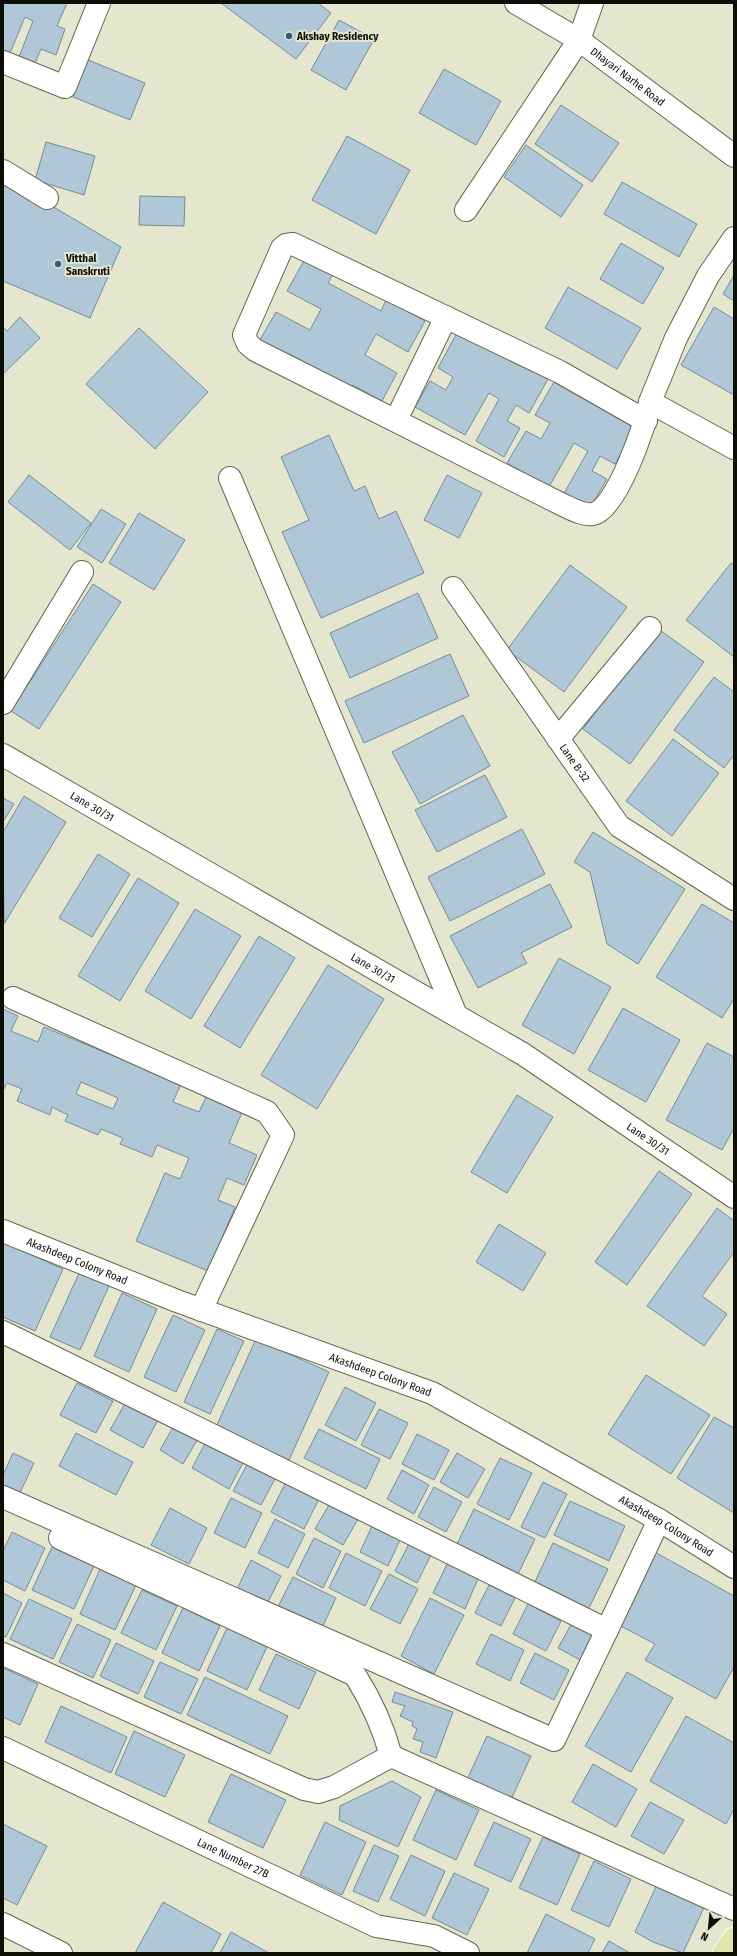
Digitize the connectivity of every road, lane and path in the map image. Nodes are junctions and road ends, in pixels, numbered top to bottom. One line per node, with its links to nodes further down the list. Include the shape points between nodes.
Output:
1 (99, 3): 5 (street, via 65,87)
2 (516, 3): 4 (street, Dhayari Narhe Road)
3 (592, 3): 4 (street)
4 (579, 40): 6 (street, Dhayari Narhe Road); 9 (street)
5 (3, 62)
6 (732, 148)
7 (3, 171): 8 (street)
8 (47, 198)
9 (466, 210)
10 (734, 238): 12 (street, via 708,276 676,338)
11 (446, 317): 12 (street); 13 (street); 13 (street, via 293,244 282,248 244,335 248,344 255,350)
12 (648, 411): 13 (street, via 628,466 610,501 603,509 593,514 579,512 561,504); 14 (street)
13 (396, 420)
14 (734, 448)
15 (230, 478): 24 (street)
16 (82, 572): 19 (street)
17 (453, 588): 20 (street, Lane B-32)
18 (650, 628): 20 (street)
19 (3, 703)
20 (558, 739): 22 (street, Lane B-32, via 618,826)
21 (3, 755): 24 (street, Lane 30/31)
22 (734, 899)
23 (13, 998): 27 (street, via 267,1112 283,1135)
24 (456, 1015): 25 (street, Lane 30/31, via 523,1054)
25 (734, 1197)
26 (3, 1231): 27 (street, Akashdeep Colony Road)
27 (200, 1310): 31 (street, Akashdeep Colony Road, via 432,1393)
28 (3, 1332): 33 (street)
29 (3, 1497): 33 (street, via 554,1740)
30 (3, 1511): 36 (street, via 355,1676 375,1709)
31 (659, 1520): 32 (street, Akashdeep Colony Road); 33 (street)
32 (734, 1567)
33 (607, 1630)
34 (3, 1654): 36 (street, via 304,1789 318,1792 334,1787)
35 (3, 1748): 41 (street, Lane Number 27B, via 376,1926 434,1936)
36 (391, 1756): 37 (street)
37 (734, 1909)
38 (3, 1924): 40 (street)
39 (734, 1939): 42 (main road)
40 (61, 1953)
41 (468, 1953)
42 (724, 1953)

